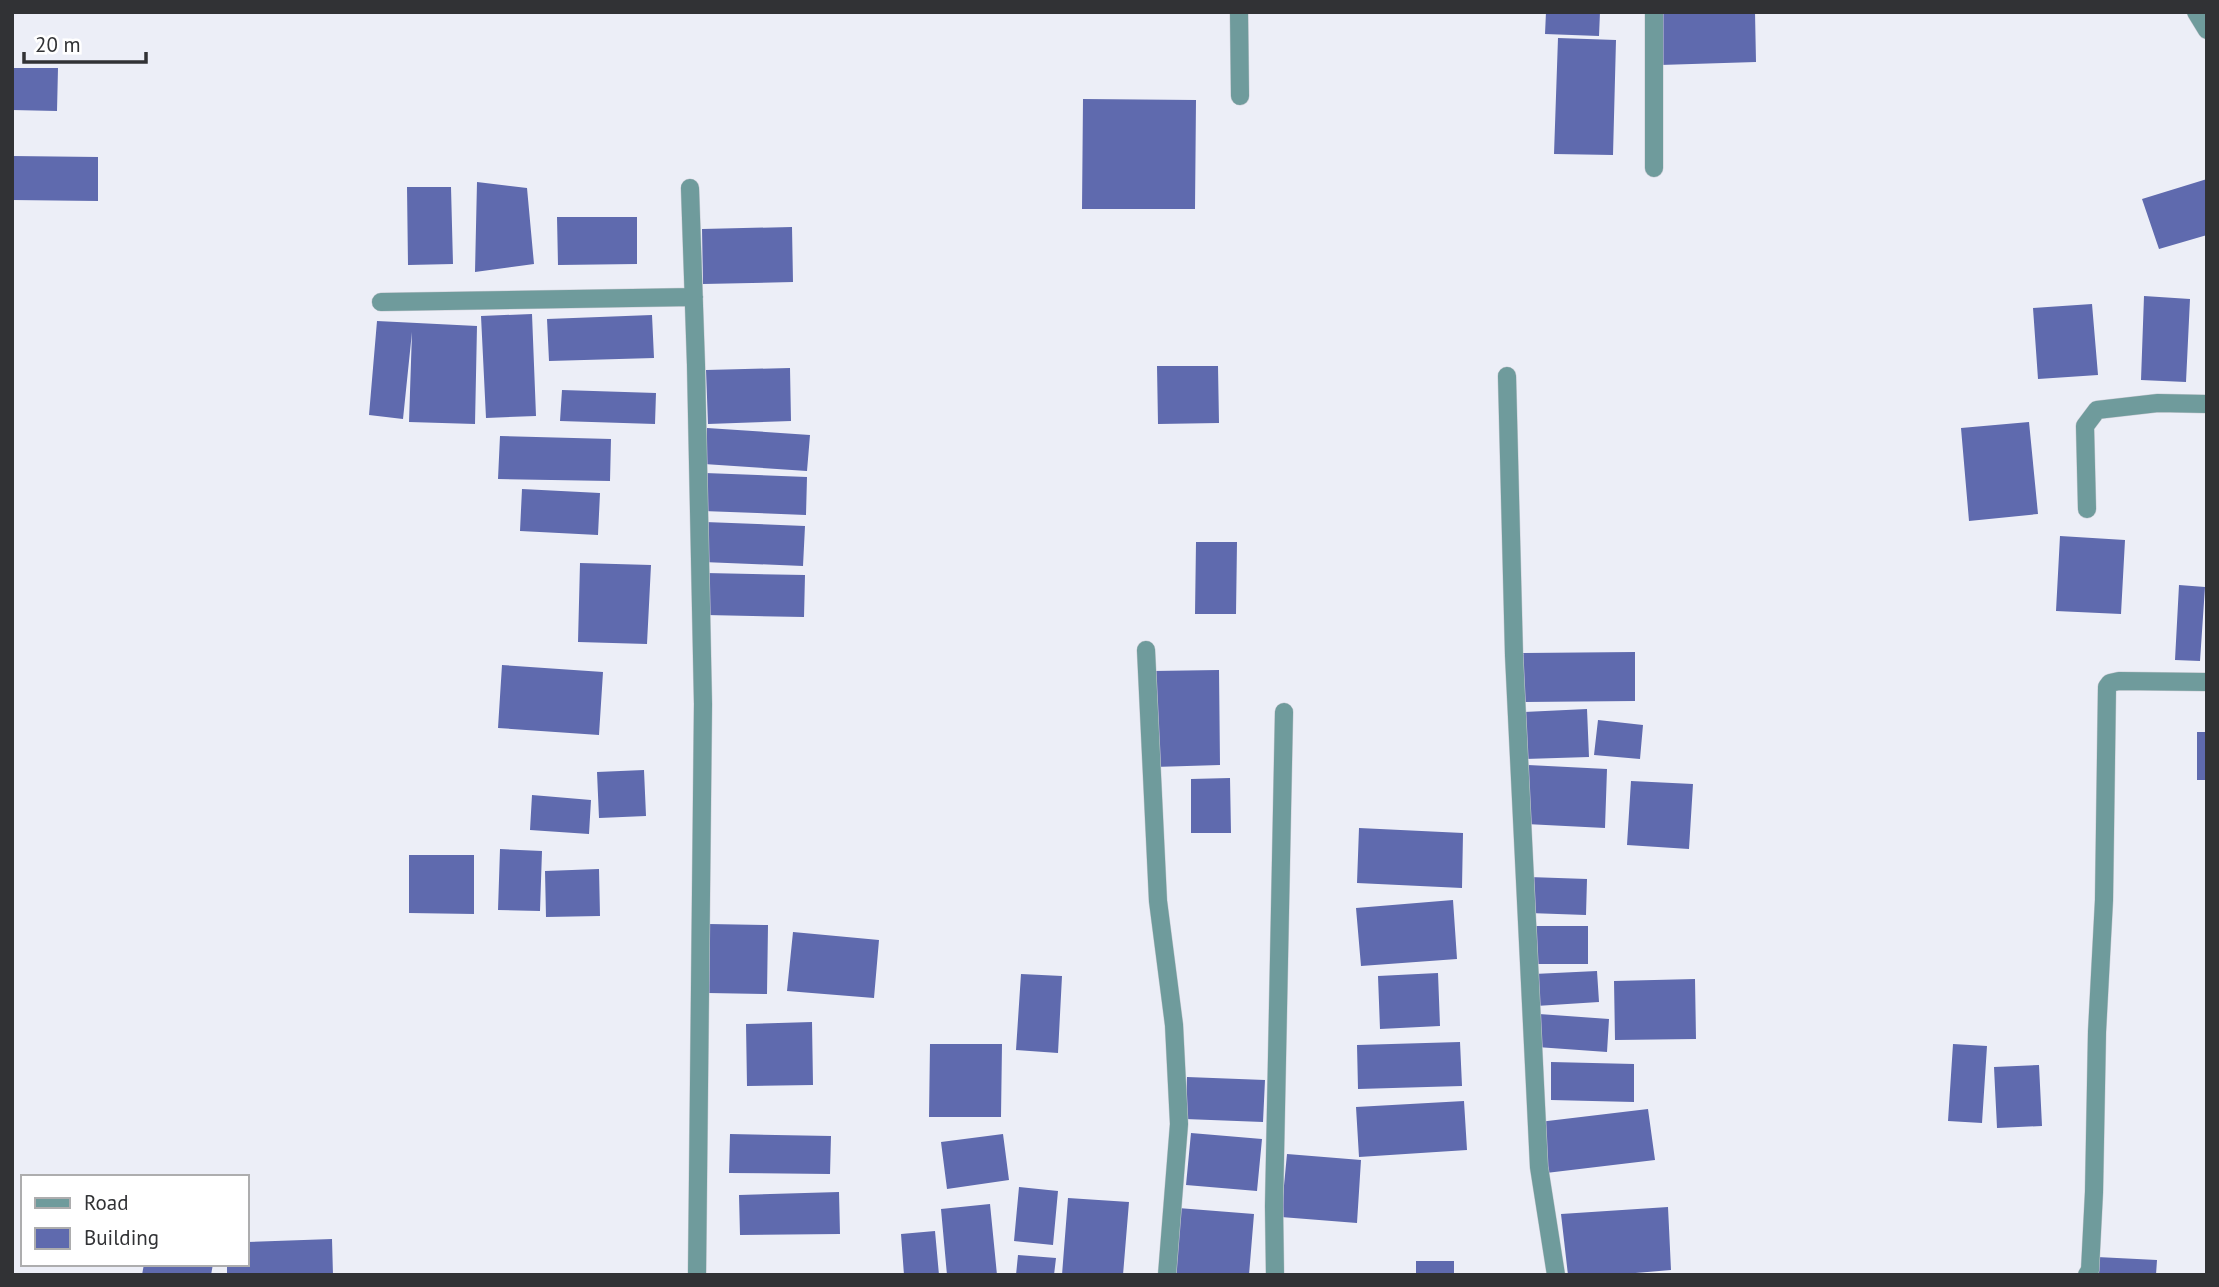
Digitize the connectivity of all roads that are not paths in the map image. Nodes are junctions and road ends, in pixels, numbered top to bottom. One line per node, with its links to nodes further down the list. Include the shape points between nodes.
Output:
1 (1239, 12): 5 (street)
2 (1654, 12): 6 (street)
3 (2196, 12): 4 (street)
4 (2207, 30)
5 (1240, 96)
6 (1654, 168)
7 (690, 188): 8 (street)
8 (694, 297): 9 (street); 16 (street, via 703,704)
9 (381, 302)
10 (1507, 376): 19 (street, via 1514,655 1539,1167)
11 (2207, 404): 12 (street, via 2158,403 2096,410 2085,426)
12 (2087, 509)
13 (1146, 650): 17 (street, via 1158,901 1174,1025 1179,1124)
14 (2207, 682): 20 (street, via 2119,681 2107,687 2104,900)
15 (1284, 712): 18 (street)
16 (696, 1275)
17 (1167, 1275)
18 (1275, 1275)
19 (1556, 1275)
20 (2087, 1275)

